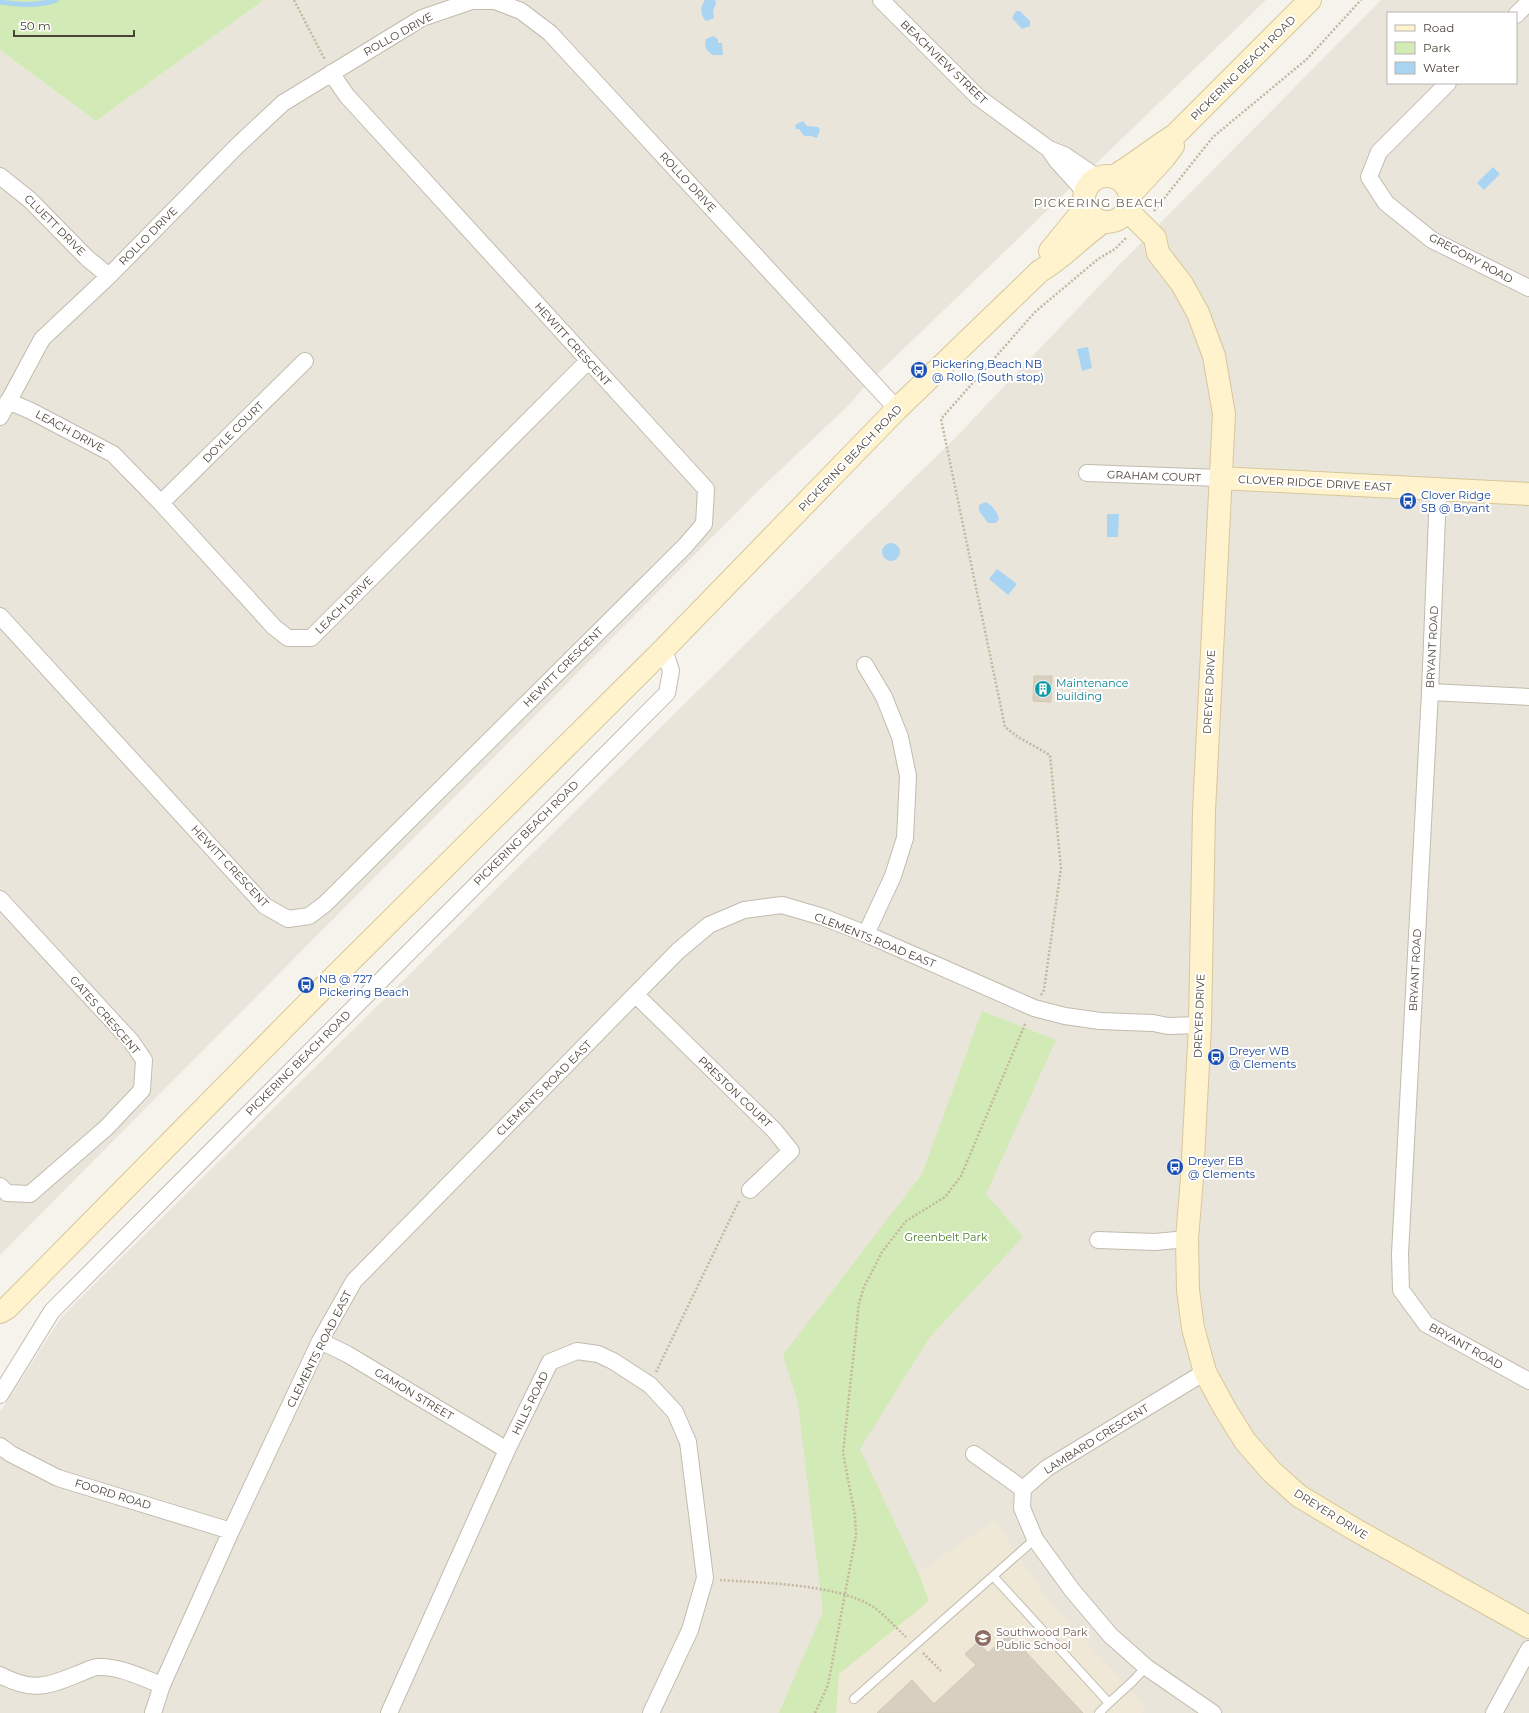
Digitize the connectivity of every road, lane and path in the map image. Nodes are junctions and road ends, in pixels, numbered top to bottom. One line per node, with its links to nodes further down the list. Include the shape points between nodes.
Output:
1 (294, 0): 6 (path)
2 (881, 0): 10 (street, BEACHVIEW STREET, via 978,97 1049,149 1057,161)
3 (1310, 0): 8 (street, PICKERING BEACH ROAD)
4 (1529, 2): 5 (street)
5 (1517, 14)
6 (331, 73): 13 (street, ROLLO DRIVE, via 283,103); 16 (street, HEWITT CRESCENT, via 347,96); 18 (street, ROLLO DRIVE, via 422,18 449,8 472,1 495,1 521,11 550,33)
7 (1447, 84): 14 (street, GREGORY ROAD, via 1378,152 1369,177 1386,203 1432,240)
8 (1175, 135): 10 (street, PICKERING BEACH ROAD); 11 (street, PICKERING BEACH ROAD, via 1172,149)
9 (0, 176): 13 (street, CLUETT DRIVE, via 30,200 87,258)
10 (1095, 189): 11 (street, via 1089,214 1095,219); 11 (street, via 1121,180 1126,186); 12 (street, PICKERING BEACH ROAD, via 1065,234 1043,259)
11 (1119, 212): 12 (street, PICKERING BEACH ROAD); 22 (street, DREYER DRIVE, via 1136,240 1158,252 1182,284 1198,313 1214,356 1224,414)
12 (1040, 271): 18 (street, PICKERING BEACH ROAD)
13 (109, 276): 17 (street, ROLLO DRIVE, via 42,339)
14 (1529, 288)
15 (305, 361): 25 (street, DOYLE COURT)
16 (588, 361): 25 (street, LEACH DRIVE, via 311,638 288,638 274,627); 26 (street, HEWITT CRESCENT, via 706,489 704,524 685,546 325,904 309,916 288,919 265,906)
17 (8, 402): 19 (street, ROLLO DRIVE); 25 (street, LEACH DRIVE, via 31,411 113,454)
18 (897, 409): 27 (street, PICKERING BEACH ROAD)
19 (0, 416)
20 (941, 419): 34 (path, via 1005,727 1050,755 1062,868 1044,990)
21 (1087, 473): 22 (street, GRAHAM COURT)
22 (1220, 478): 23 (street, CLOVER RIDGE DRIVE EAST); 35 (street, DREYER DRIVE, via 1204,811)
23 (1438, 491): 24 (street, CLOVER RIDGE DRIVE EAST); 29 (street, BRYANT ROAD)
24 (1529, 494)
25 (161, 503)
26 (0, 616)
27 (664, 649): 40 (street, PICKERING BEACH ROAD, via 321,990); 45 (street, PICKERING BEACH ROAD, via 671,671 667,693 52,1311)
28 (865, 665): 32 (street, via 884,697 900,737 908,776 905,838 893,876)
29 (1430, 692): 30 (street); 43 (street, BRYANT ROAD, via 1400,1254 1401,1290 1426,1324)
30 (1529, 697)
31 (0, 899): 36 (street, GATES CRESCENT, via 131,1041 144,1060 142,1090 94,1139 30,1194 7,1193)
32 (866, 934): 33 (street, CLEMENTS ROAD EAST, via 823,917 782,905 744,910 709,925 678,950); 34 (street, CLEMENTS ROAD EAST)
33 (636, 995): 37 (street, PRESTON COURT, via 774,1130 791,1150); 41 (street, CLEMENTS ROAD EAST, via 354,1281)
34 (1034, 1008): 35 (street, CLEMENTS ROAD EAST, via 1100,1022); 54 (path, via 1024,1025 961,1176 945,1197 906,1221 882,1252 864,1287 859,1303 843,1453 856,1535)
35 (1200, 1025): 38 (street, DREYER DRIVE)
36 (0, 1186)
37 (750, 1190): 44 (path, via 737,1205)
38 (1187, 1239): 39 (street, via 1155,1242); 42 (street, DREYER DRIVE, via 1188,1290 1193,1328)
39 (1098, 1240)
40 (2, 1314)
41 (320, 1341): 47 (street, GAMON STREET, via 347,1354); 50 (street, CLEMENTS ROAD EAST)
42 (1205, 1372): 49 (street, LAMBARD CRESCENT, via 1047,1468); 55 (street, DREYER DRIVE, via 1245,1441 1271,1471 1299,1496)
43 (1529, 1381)
44 (650, 1385): 47 (street, HILLS ROAD, via 598,1354 577,1351 550,1362); 53 (street, HILLS ROAD, via 674,1412 688,1442)
45 (0, 1395)
46 (0, 1446): 50 (street, FOORD ROAD, via 58,1478)
47 (507, 1450): 65 (street, HILLS ROAD)
48 (974, 1454): 49 (street)
49 (1023, 1488): 51 (street, via 1022,1508)
50 (231, 1531): 61 (street, CLEMENTS ROAD EAST)
51 (1035, 1539): 52 (lane); 58 (street, via 1072,1590 1110,1635)
52 (993, 1576): 56 (lane); 63 (lane)
53 (705, 1578): 54 (path, via 819,1589); 66 (street, HILLS ROAD, via 690,1630)
54 (845, 1595): 56 (path, via 872,1606); 67 (path, via 828,1686)
55 (1529, 1627)
56 (915, 1645): 59 (path); 62 (lane)
57 (1529, 1649): 70 (street)
58 (1146, 1667): 63 (lane); 69 (street)
59 (941, 1671)
60 (0, 1675): 61 (street, via 16,1684 38,1687 97,1667 117,1669)
61 (162, 1685): 64 (street, CLEMENTS ROAD EAST)
62 (854, 1699)
63 (1109, 1703): 68 (lane)
64 (153, 1713)
65 (389, 1713)
66 (650, 1713)
67 (815, 1713)
68 (1099, 1713)
69 (1213, 1713)
70 (1494, 1713)

